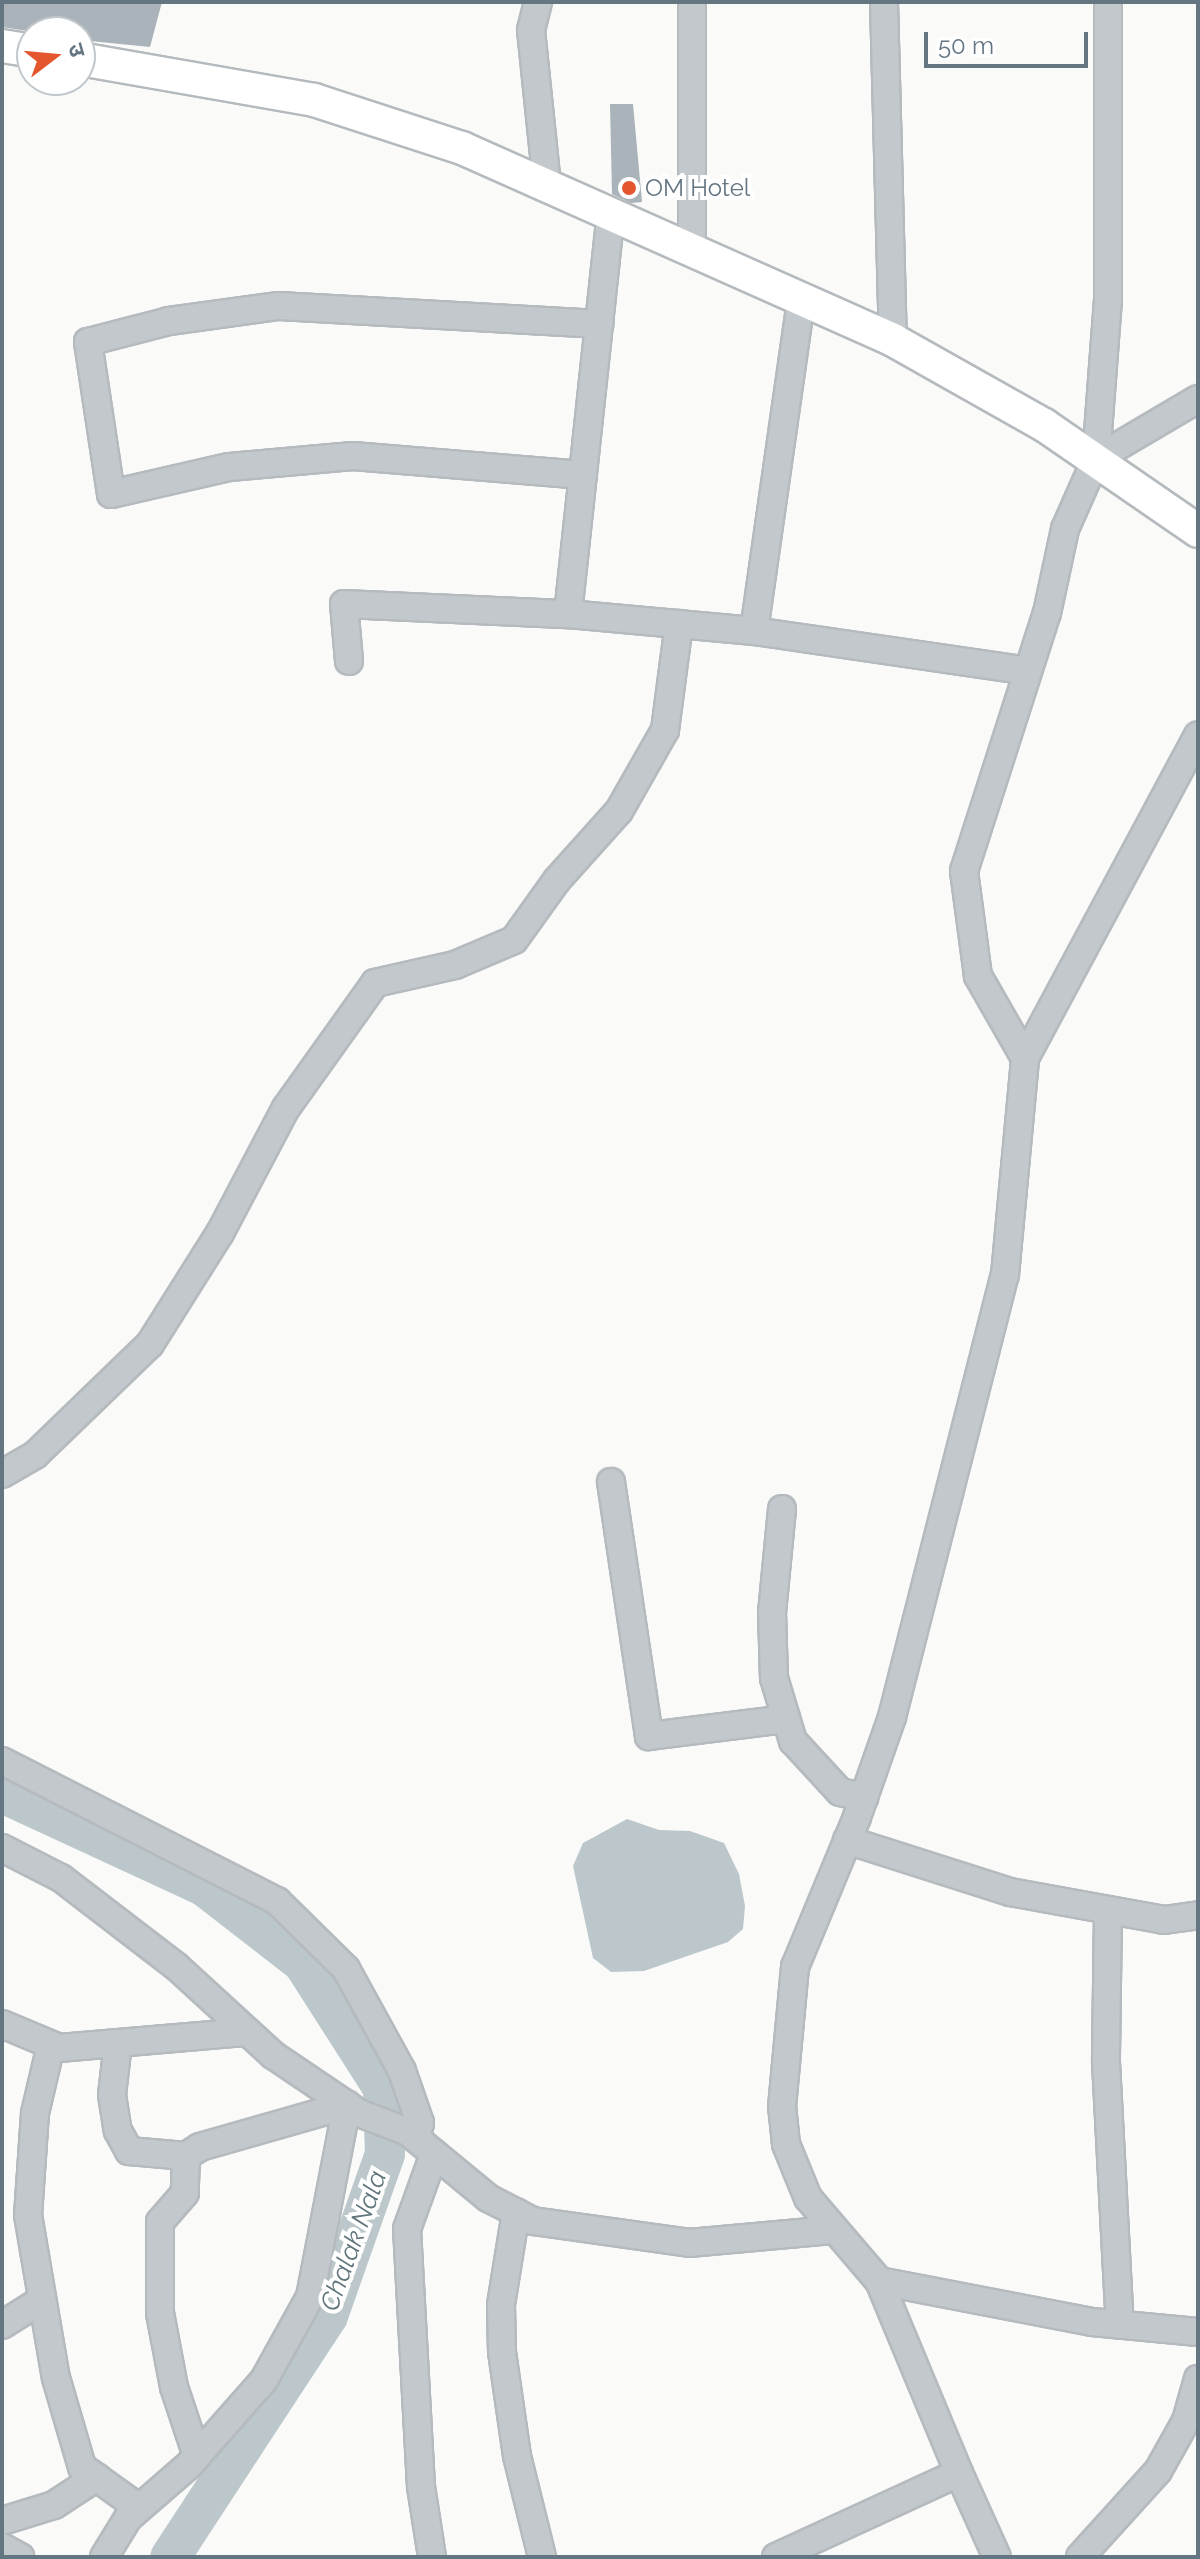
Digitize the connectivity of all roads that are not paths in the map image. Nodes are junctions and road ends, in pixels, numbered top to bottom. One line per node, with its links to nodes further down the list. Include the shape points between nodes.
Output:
1 (538, 2): 6 (street, via 531,30)
2 (692, 2): 8 (street)
3 (884, 2): 11 (street)
4 (1108, 2): 13 (street, via 1108,300)
5 (96, 62): 6 (main road, via 314,100 462,148)
6 (547, 186): 7 (main road)
7 (611, 214): 8 (main road); 10 (street)
8 (692, 251): 9 (main road)
9 (801, 299): 11 (main road); 18 (street)
10 (599, 324): 14 (street); 14 (street, via 279,306 169,321 88,342 111,494 229,467 353,456)
11 (893, 340): 13 (main road)
12 (1198, 399): 13 (street)
13 (1096, 459): 15 (main road); 20 (street, via 1065,529)
14 (583, 475): 16 (street)
15 (1198, 531)
16 (568, 614): 17 (street); 19 (street, via 344,604)
17 (679, 624): 18 (street); 23 (street, via 665,730 619,811 557,880 514,940 455,965 375,983 286,1108 220,1233 150,1344 35,1455)
18 (754, 631): 20 (street)
19 (349, 661)
20 (1028, 671): 22 (street, via 964,871 978,976)
21 (1198, 735): 22 (street)
22 (1025, 1058): 28 (street, via 1005,1275 892,1717)
23 (2, 1474)
24 (611, 1482): 26 (street, via 649,1736)
25 (782, 1509): 26 (street, via 772,1612 774,1678)
26 (786, 1719): 28 (street, via 793,1741 840,1792)
27 (2, 1761): 38 (street, via 277,1901 346,1969 402,2071 420,2123)
28 (864, 1797): 29 (street)
29 (847, 1840): 31 (street, via 1010,1892); 41 (street, via 795,1967 782,2107 786,2144 808,2198)
30 (2, 1848): 34 (street, via 61,1878 177,1967)
31 (1108, 1912): 32 (street, via 1164,1920); 45 (street, via 1106,2062)
32 (1198, 1915)
33 (2, 2024): 36 (street)
34 (247, 2032): 35 (street); 37 (street)
35 (118, 2043): 36 (street); 39 (street, via 112,2095 118,2131 129,2151)
36 (51, 2045): 43 (street, via 35,2113 28,2215)
37 (353, 2109): 38 (street); 39 (street, via 200,2147); 48 (street, via 310,2297 264,2380)
38 (419, 2142): 40 (street, via 488,2198); 56 (street, via 407,2229 421,2487)
39 (186, 2156): 48 (street, via 185,2193 160,2222 160,2313 174,2387)
40 (516, 2212): 41 (street, via 533,2221 689,2243); 57 (street, via 501,2305 502,2352 517,2456)
41 (832, 2230): 42 (street)
42 (879, 2281): 45 (street); 49 (street)
43 (42, 2300): 44 (street); 50 (street, via 56,2378 82,2467)
44 (2, 2325)
45 (1120, 2325): 46 (street)
46 (1198, 2332)
47 (1198, 2379): 60 (street, via 1186,2421 1158,2471)
48 (197, 2456): 51 (street)
49 (959, 2473): 58 (street); 59 (street)
50 (97, 2477): 51 (street); 52 (street, via 54,2505)
51 (139, 2508): 55 (street)
52 (2, 2521)
53 (2, 2547): 54 (street)
54 (20, 2557)
55 (104, 2557)
56 (432, 2557)
57 (542, 2557)
58 (776, 2557)
59 (997, 2557)
60 (1080, 2557)

